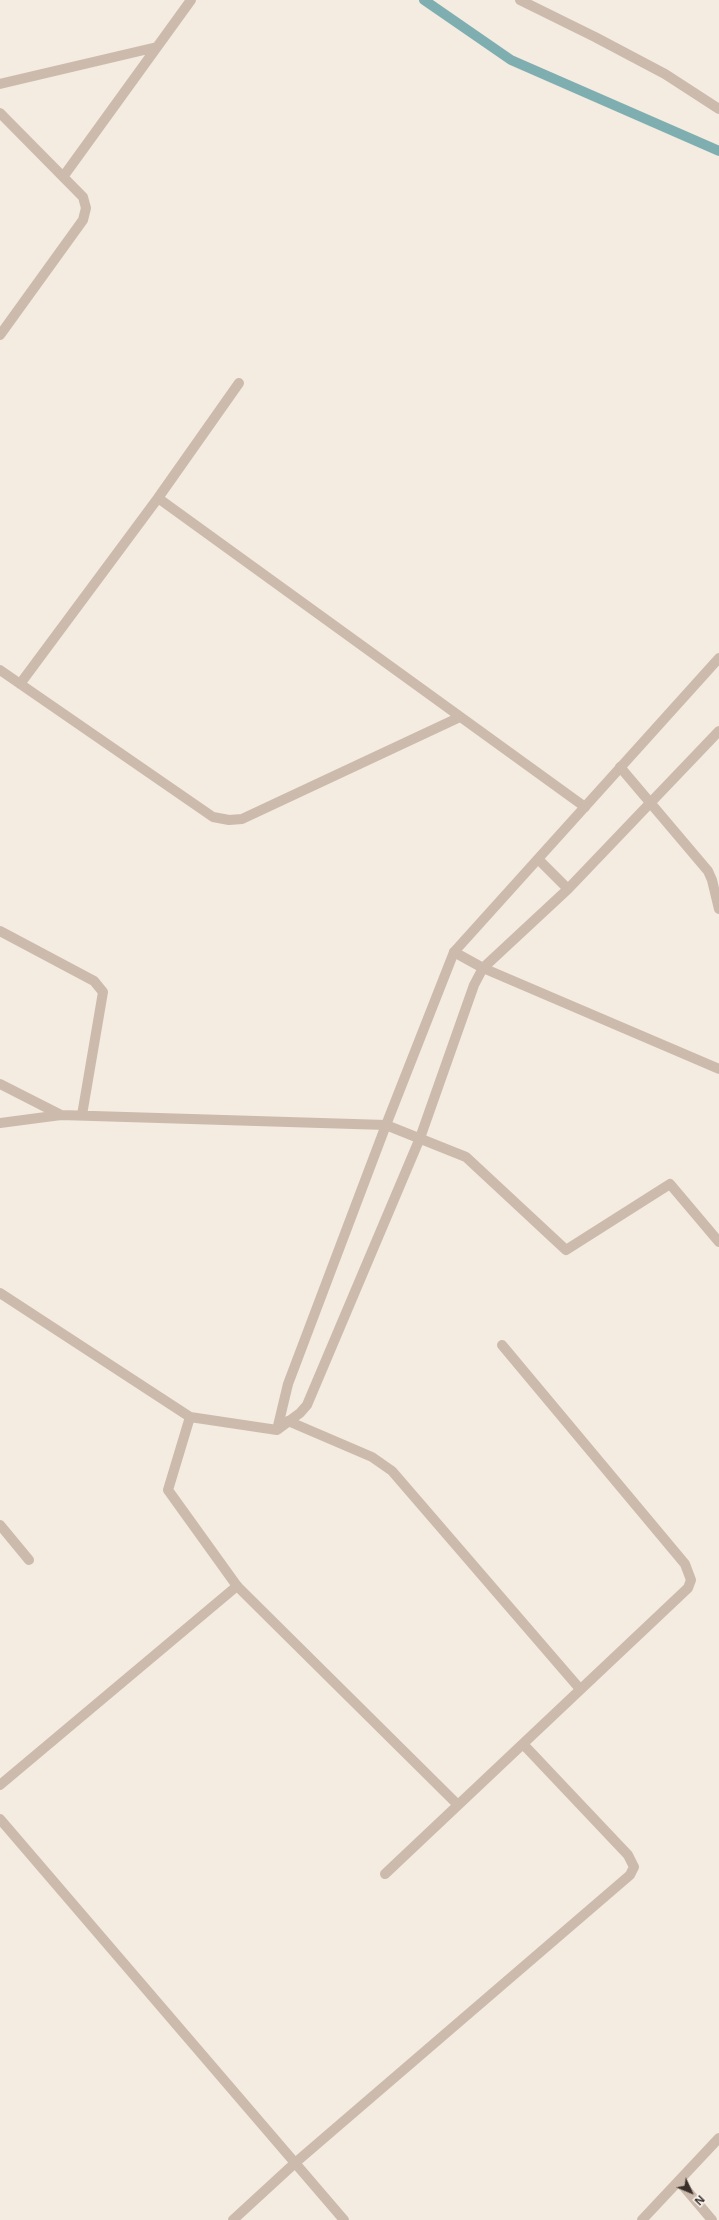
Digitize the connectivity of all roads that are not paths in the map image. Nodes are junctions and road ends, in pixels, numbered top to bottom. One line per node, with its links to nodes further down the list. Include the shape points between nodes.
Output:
1 (191, 0): 3 (street)
2 (520, 0): 5 (street, via 595,36 665,74)
3 (157, 47): 4 (street); 7 (street)
4 (0, 84)
5 (719, 109)
6 (0, 113): 7 (street)
7 (63, 177): 8 (street, via 83,197 86,208 83,220)
8 (0, 335)
9 (239, 383): 10 (street)
10 (158, 498): 13 (street); 14 (street)
11 (719, 658): 16 (street)
12 (0, 670): 13 (street)
13 (20, 684): 14 (street, via 213,817 229,820 242,819)
14 (460, 717): 18 (street)
15 (719, 731): 17 (street)
16 (620, 767): 17 (street); 18 (street)
17 (651, 803): 20 (street); 21 (street, via 708,871)
18 (585, 807): 19 (street)
19 (538, 859): 20 (street); 23 (street)
20 (568, 889): 24 (street)
21 (719, 909)
22 (0, 931): 28 (street, via 94,981 103,992)
23 (454, 952): 24 (street); 30 (street)
24 (483, 968): 25 (street); 31 (street, via 458,1028)
25 (719, 1069)
26 (0, 1084): 27 (street)
27 (61, 1115): 28 (street); 29 (street)
28 (82, 1115): 30 (street)
29 (0, 1123)
30 (386, 1125): 31 (street); 37 (street, via 288,1384)
31 (420, 1138): 32 (street, via 466,1157 566,1250 670,1184); 36 (street, via 307,1405)
32 (719, 1242)
33 (0, 1293): 35 (street)
34 (502, 1345): 41 (street, via 690,1572 688,1588)
35 (190, 1417): 37 (street); 40 (street, via 168,1490)
36 (288, 1421): 37 (street); 41 (street, via 372,1457 392,1471)
37 (277, 1430)
38 (0, 1525): 39 (street)
39 (30, 1560)
40 (237, 1586): 43 (street); 44 (street)
41 (580, 1689): 42 (street)
42 (523, 1744): 44 (street); 48 (street, via 628,1855 634,1867 624,1880)
43 (0, 1785)
44 (458, 1805): 46 (street)
45 (0, 1820): 48 (street)
46 (385, 1874)
47 (719, 2138): 49 (street)
48 (295, 2163): 50 (street); 51 (street)
49 (679, 2180): 52 (street); 53 (street)
50 (233, 2220)
51 (344, 2220)
52 (642, 2220)
53 (712, 2220)

